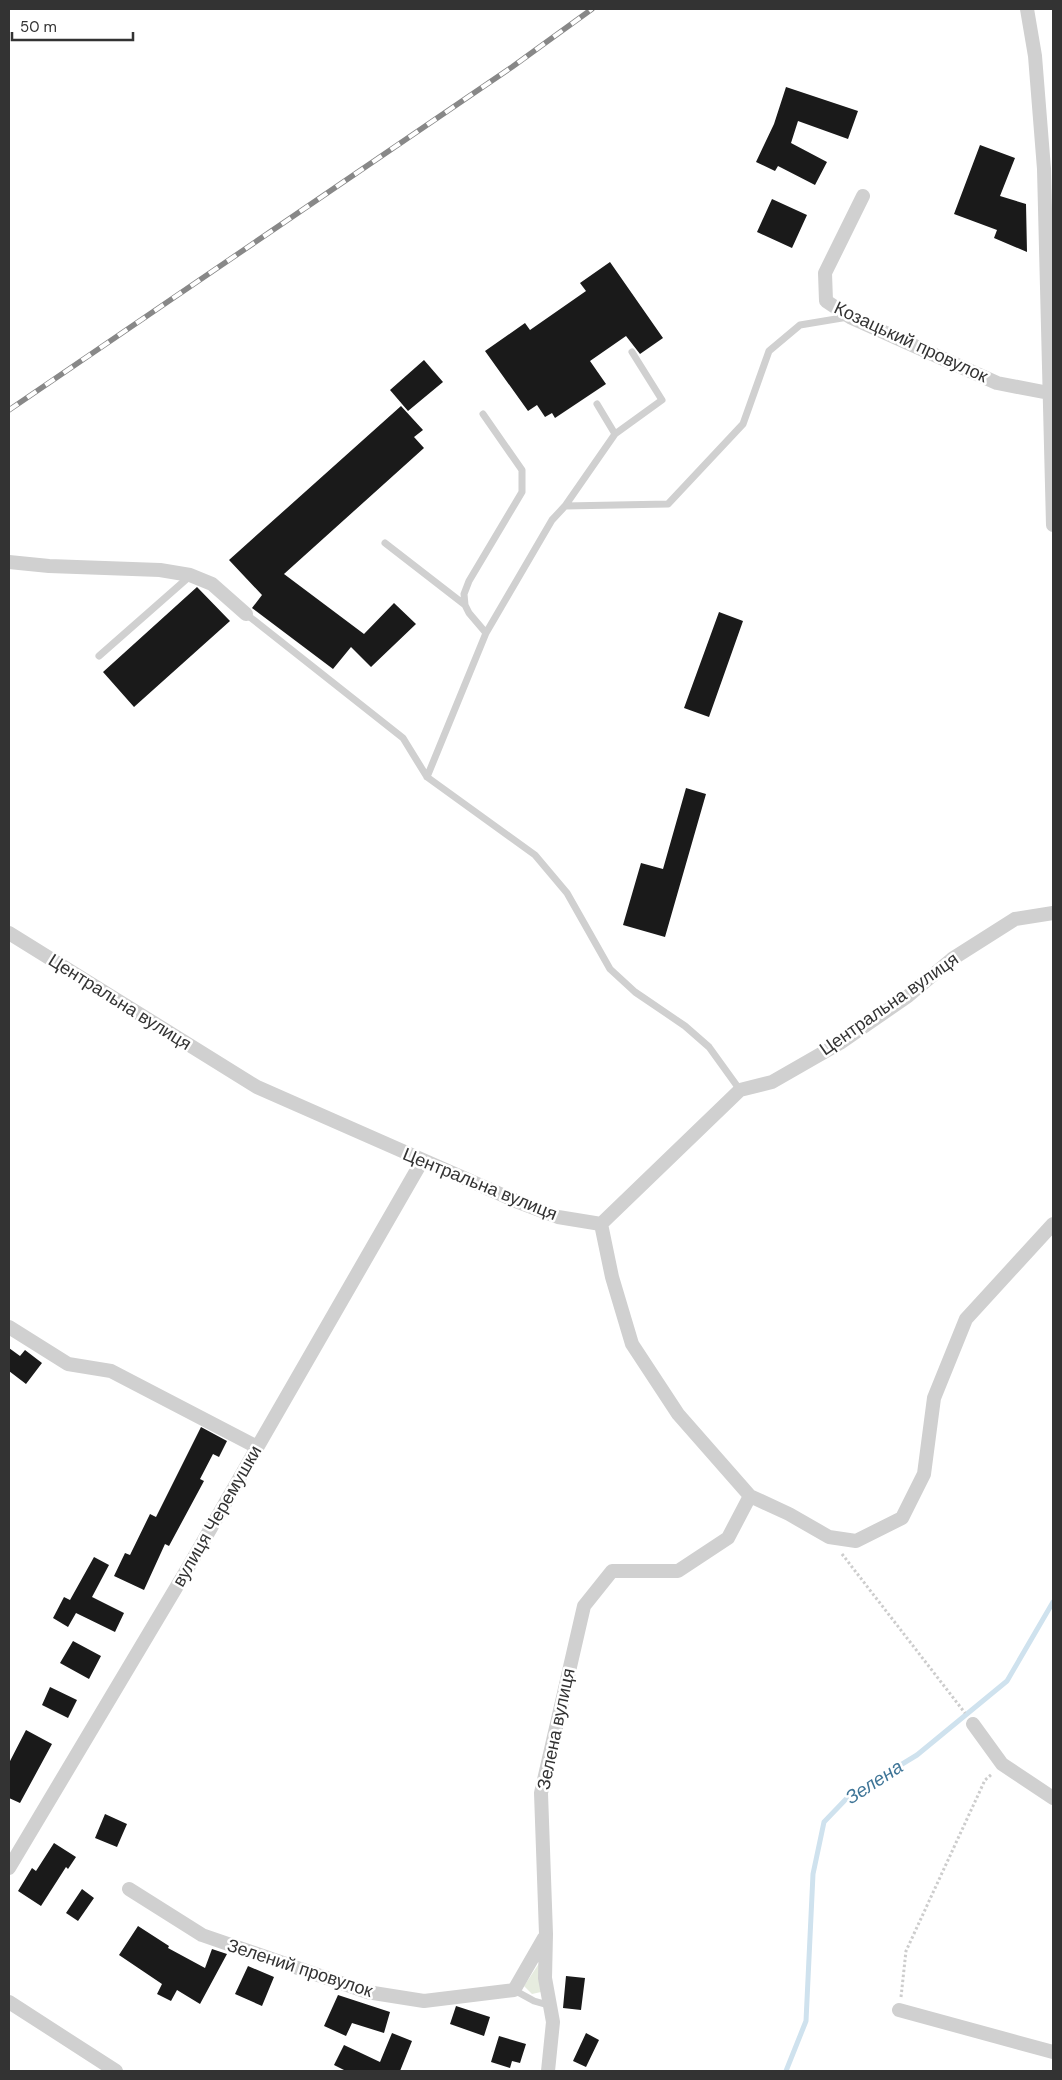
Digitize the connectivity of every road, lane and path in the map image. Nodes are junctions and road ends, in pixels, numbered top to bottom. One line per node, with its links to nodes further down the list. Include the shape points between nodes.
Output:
1 (1027, 9): 2 (street)
2 (1049, 169): 6 (street)
3 (863, 196): 4 (street, Козацький провулок, via 825,273 826,301)
4 (850, 317): 6 (street, Козацький провулок, via 997,383); 10 (lane, via 800,325 770,351 743,424 668,504)
5 (632, 352): 9 (lane, via 662,400)
6 (1049, 393): 11 (street)
7 (597, 404): 9 (lane)
8 (483, 414): 15 (lane, via 522,470 522,492 469,581 464,594)
9 (615, 434): 10 (lane)
10 (565, 506): 17 (lane, via 552,520)
11 (1053, 524)
12 (385, 542): 15 (lane)
13 (9, 562): 14 (street, via 160,570)
14 (190, 575): 16 (street, via 212,584); 18 (lane)
15 (465, 605): 17 (lane)
16 (246, 614): 19 (lane, via 403,738)
17 (486, 633): 19 (lane)
18 (99, 656)
19 (427, 777): 22 (lane, via 535,856 567,893 610,969 635,992 685,1026 709,1047)
20 (1053, 913): 22 (street, Центральна вулиця, via 1015,919 952,959 908,996 840,1043 772,1082)
21 (9, 933): 23 (street, Центральна вулиця, via 257,1087)
22 (740, 1090): 24 (street, Центральна вулиця)
23 (422, 1161): 24 (street, Центральна вулиця, via 558,1218); 27 (street, вулиця Черемушки)
24 (601, 1224): 28 (street, via 612,1277 632,1344 678,1414)
25 (1053, 1224): 29 (street, via 966,1319 934,1398 924,1474 902,1518 856,1541)
26 (9, 1327): 27 (street, via 68,1364 111,1371)
27 (257, 1447): 33 (street, вулиця Черемушки)
28 (750, 1496): 29 (street); 35 (street, Зелена вулиця, via 728,1538 678,1571 612,1571 584,1606 541,1792)
29 (828, 1537): 30 (path)
30 (972, 1724): 31 (street)
31 (1002, 1764): 32 (street); 39 (path, via 985,1780 906,1950)
32 (1053, 1798)
33 (9, 1868)
34 (129, 1889): 36 (street, Зелений провулок, via 202,1935 367,1992 424,2001)
35 (546, 1934): 36 (street); 38 (street, Зелена вулиця)
36 (514, 1990): 38 (lane)
37 (9, 2002): 41 (street)
38 (548, 2005): 42 (street, Зелена вулиця, via 553,2022)
39 (899, 2010): 40 (street)
40 (1053, 2052)
41 (116, 2071)
42 (548, 2071)

